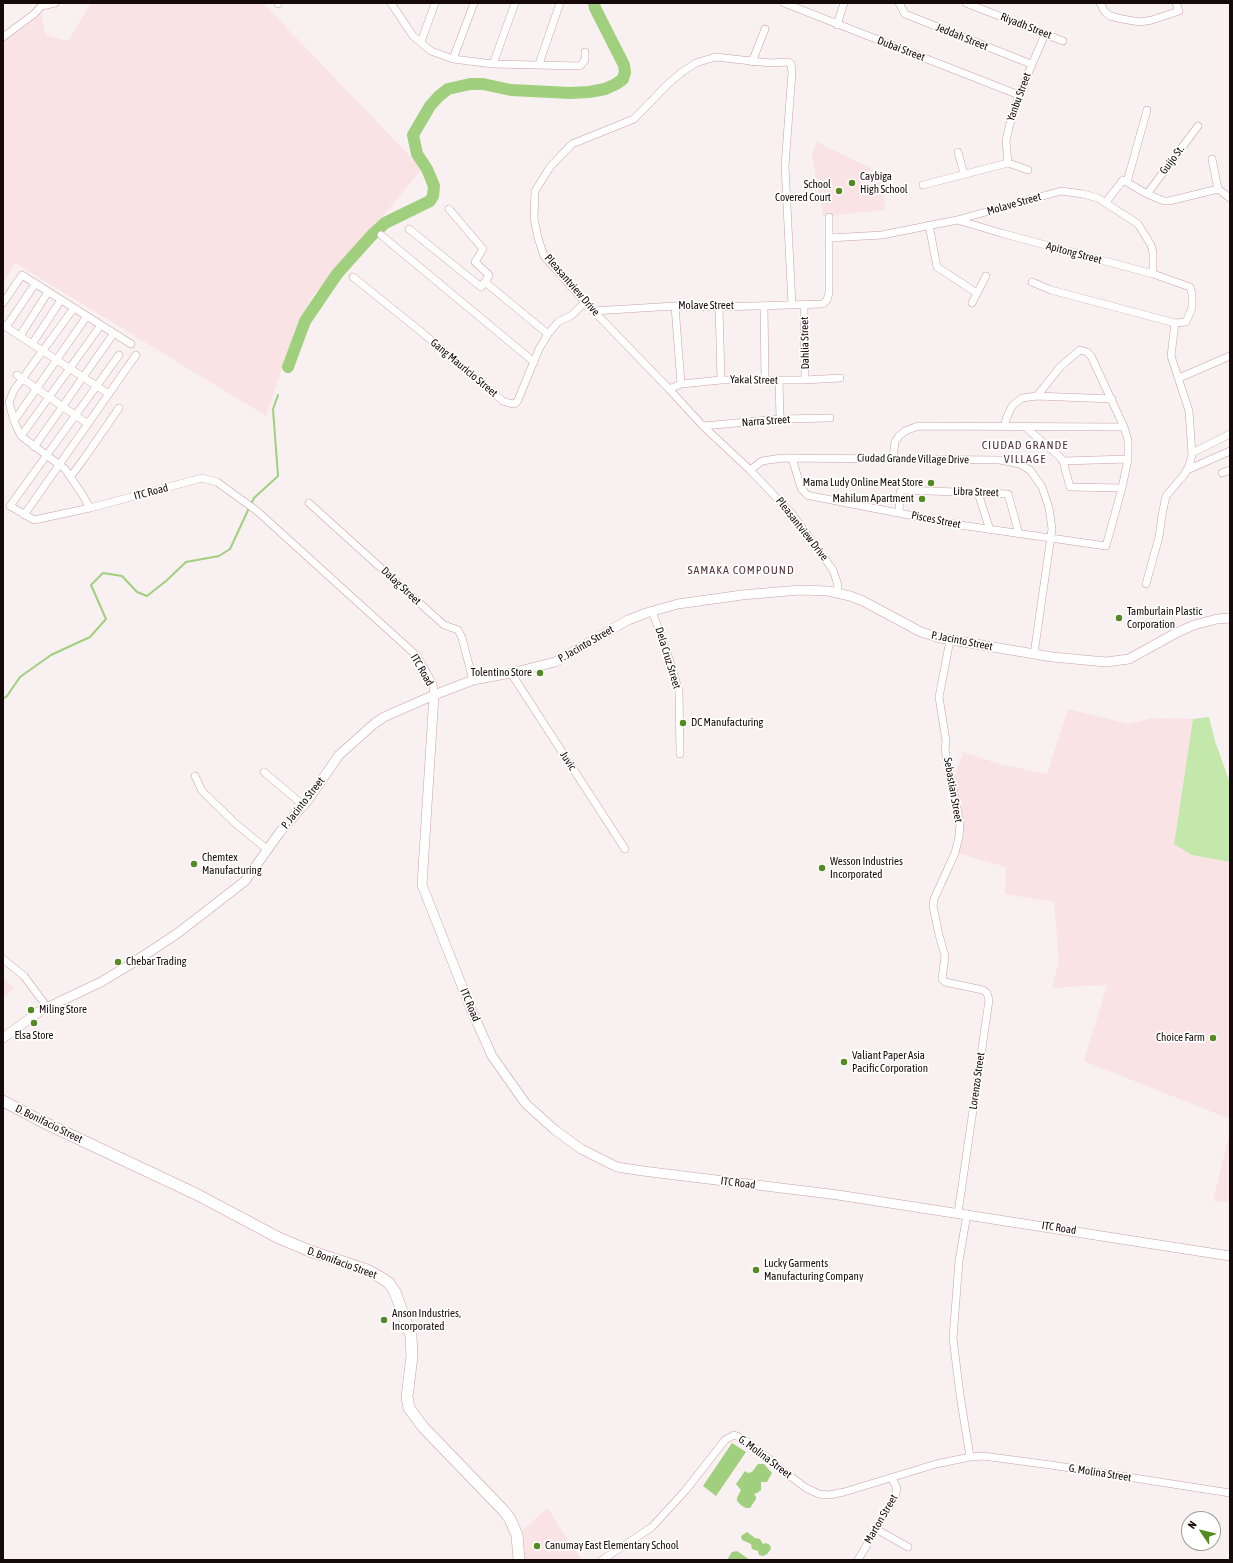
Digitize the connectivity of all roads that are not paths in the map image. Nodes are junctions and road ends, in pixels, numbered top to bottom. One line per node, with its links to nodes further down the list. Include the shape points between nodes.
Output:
1 (55, 3): 13 (street)
2 (392, 3): 19 (street, via 413,36)
3 (435, 3): 19 (street)
4 (474, 3): 21 (street)
5 (515, 3): 23 (street)
6 (560, 3): 24 (street)
7 (784, 3): 14 (street, Dubai Street)
8 (844, 3): 14 (street)
9 (899, 3): 25 (street, Jeddah Street, via 905,14)
10 (966, 3): 16 (street, Riyadh Street)
11 (1100, 3): 12 (street, via 1110,16 1135,22 1152,20 1179,11)
12 (1176, 3)
13 (43, 5): 17 (street)
14 (837, 25): 26 (street, Dubai Street)
15 (765, 29): 22 (street)
16 (1045, 34): 18 (street, Riyadh Street); 25 (street, Yanbu Street)
17 (3, 38)
18 (1063, 41)
19 (420, 42): 21 (street, via 431,51)
20 (585, 52): 24 (street, via 585,60 580,66)
21 (453, 59): 23 (street)
22 (752, 62): 56 (street, Pleasantview Drive, via 715,57 696,63 668,84 634,119 572,144 550,167 535,191 534,218 538,238 544,256); 59 (street, Pleasantview Drive, via 792,64 785,166)
23 (493, 64): 24 (street)
24 (539, 64)
25 (1031, 64): 26 (street, Yanbu Street)
26 (1019, 95): 31 (street, Yanbu Street, via 1007,134)
27 (1147, 110): 34 (street)
28 (1198, 126): 37 (street, Guijo St.)
29 (958, 152): 33 (street)
30 (1212, 159): 36 (street)
31 (1008, 163): 32 (street); 33 (street)
32 (1028, 170)
33 (964, 174): 35 (street)
34 (1127, 182): 37 (street); 39 (street, via 1123,180)
35 (923, 185)
36 (1218, 189): 37 (street, via 1169,201); 38 (street)
37 (1147, 194)
38 (1230, 198)
39 (1106, 202): 42 (street, Molave Street, via 1083,194 1061,191); 47 (street, Molave Street, via 1138,224 1151,245)
40 (449, 209): 50 (street, via 483,248 475,262 489,275)
41 (829, 217): 46 (street, Molave Street)
42 (957, 220): 43 (street, Molave Street); 47 (street, Apitong Street)
43 (929, 225): 46 (street, Molave Street, via 882,235); 54 (street, via 937,267)
44 (409, 229): 50 (street, via 481,287)
45 (381, 235): 80 (street)
46 (829, 238): 60 (street, Molave Street, via 828,296 823,304)
47 (1153, 274): 67 (street, Apitong Street, via 1190,286 1192,302 1189,318 1186,322)
48 (986, 276): 54 (street)
49 (353, 277): 80 (street, Gang Mauricio Street, via 508,403 516,403 518,400)
50 (484, 282): 71 (street)
51 (1032, 282): 67 (street, via 1051,290)
52 (35, 284): 53 (street); 57 (street, via 22,275); 69 (street)
53 (48, 292): 55 (street); 72 (street)
54 (977, 293): 58 (street)
55 (61, 300): 64 (street); 73 (street)
56 (585, 302): 65 (street, Pleasantview Drive); 71 (street, Gang Mauricio Street, via 572,315 558,322)
57 (3, 303)
58 (972, 303)
59 (792, 305): 60 (street, Molave Street); 62 (street, Molave Street)
60 (804, 305): 89 (street, Dahlia Street)
61 (675, 306): 63 (street, Molave Street); 65 (street, Molave Street); 90 (street)
62 (764, 306): 63 (street, Molave Street); 87 (street)
63 (719, 307): 86 (street)
64 (74, 308): 66 (street); 75 (street)
65 (593, 311): 93 (street, Pleasantview Drive)
66 (87, 316): 68 (street); 79 (street)
67 (1175, 323): 85 (street, via 1172,356)
68 (101, 325): 70 (street); 81 (street)
69 (4, 326): 72 (street)
70 (114, 333): 74 (street); 83 (street)
71 (548, 334): 80 (street, Gang Mauricio Street)
72 (20, 336): 73 (street)
73 (32, 344): 75 (street)
74 (131, 344)
75 (43, 351): 79 (street); 82 (street)
76 (118, 355): 91 (street)
77 (136, 355): 94 (street)
78 (1230, 356): 85 (street)
79 (57, 360): 81 (street); 92 (street)
80 (534, 362)
81 (70, 368): 83 (street); 96 (street)
82 (20, 377): 92 (street); 103 (street, via 9,402)
83 (84, 377): 91 (street); 98 (street)
84 (840, 378): 89 (street, Yakal Street)
85 (1179, 378): 113 (street, via 1189,411)
86 (721, 380): 87 (street, Yakal Street); 90 (street, Yakal Street)
87 (765, 380): 88 (street, Yakal Street)
88 (779, 380): 89 (street, Yakal Street); 102 (street)
89 (805, 380)
90 (680, 384): 93 (street, Yakal Street)
91 (96, 386): 94 (street); 100 (street)
92 (36, 389): 96 (street); 103 (street)
93 (669, 389): 105 (street, Pleasantview Drive)
94 (110, 394): 104 (street)
95 (1037, 396): 97 (street); 97 (street, via 1060,367 1080,350 1091,356); 106 (street, via 1018,401 1009,412)
96 (49, 397): 98 (street); 110 (street)
97 (1112, 399): 108 (street)
98 (63, 407): 100 (street); 111 (street)
99 (119, 408): 124 (street)
100 (75, 415): 104 (street); 114 (street)
101 (830, 418): 102 (street, Narra Street)
102 (780, 419): 105 (street, Narra Street)
103 (14, 420): 110 (street)
104 (88, 424): 119 (street)
105 (703, 426): 120 (street, Pleasantview Drive)
106 (1005, 426): 107 (street); 116 (street, via 912,427 899,436)
107 (1024, 426): 108 (street); 118 (street)
108 (1124, 428): 117 (street, via 1128,440)
109 (1230, 434): 113 (street)
110 (21, 436): 111 (street)
111 (34, 447): 114 (street)
112 (1230, 451): 121 (street)
113 (1192, 453): 121 (street)
114 (46, 456): 119 (street); 130 (street, ITC Road, via 10,506)
115 (792, 458): 116 (street, Ciudad Grande Village Drive); 120 (street, Ciudad Grande Village Drive, via 767,459); 129 (street, Pisces Street, via 801,488 807,495)
116 (893, 458): 133 (street, Ciudad Grande Village Drive, via 1000,460 1020,464 1030,470 1042,487 1049,508)
117 (1128, 459): 118 (street); 125 (street)
118 (1063, 461): 125 (street, via 1070,487)
119 (60, 466): 124 (street); 130 (street)
120 (750, 470): 135 (street, Pleasantview Drive, via 794,515 828,563 836,578)
121 (1187, 470): 134 (street, via 1166,496 1159,537)
122 (1230, 470): 123 (street)
123 (1222, 473)
124 (71, 476): 128 (street)
125 (1122, 488): 133 (street, Pisces Street, via 1106,546)
126 (978, 492): 129 (street, Libra Street, via 903,490 900,492); 131 (street); 132 (street, Libra Street, via 1008,494)
127 (309, 503): 141 (street, Dalag Street, via 444,625 458,630)
128 (90, 508): 130 (street, ITC Road, via 34,520); 142 (street, ITC Road, via 202,478 217,482 257,511 417,656 433,684)
129 (899, 513): 131 (street, Pisces Street)
130 (24, 515)
131 (990, 530): 132 (street, Pisces Street)
132 (1019, 534): 133 (street, Pisces Street)
133 (1052, 539): 139 (street, Ciudad Grande Village Drive)
134 (1146, 584)
135 (837, 593): 136 (street, P. Jacinto Street, via 800,590 742,595 678,604); 138 (street, P. Jacinto Street, via 863,601 921,632)
136 (652, 611): 140 (street, P. Jacinto Street, via 628,620 555,662); 143 (street, Dela Cruz Street, via 679,690)
137 (1230, 618): 139 (street, P. Jacinto Street, via 1217,618 1194,625 1125,660 1090,661)
138 (950, 640): 139 (street, P. Jacinto Street); 150 (street, Sebastian Street, via 939,697 946,741 945,750 960,824 955,853 933,906 945,956 941,978)
139 (1034, 654)
140 (511, 673): 141 (street, P. Jacinto Street); 147 (street, Juvic)
141 (473, 680): 142 (street, P. Jacinto Street)
142 (434, 695): 146 (street, P. Jacinto Street, via 375,723 339,754); 154 (street, ITC Road, via 422,885 492,1056 526,1104 581,1149 617,1167)
143 (680, 754)
144 (264, 772): 146 (street)
145 (195, 776): 148 (street, via 202,791)
146 (303, 805): 148 (street, P. Jacinto Street)
147 (625, 848)
148 (268, 850): 151 (street, P. Jacinto Street, via 244,881 178,933 101,982)
149 (3, 958): 151 (street, via 24,976)
150 (945, 982): 154 (street, Lorenzo Street, via 982,990 987,993 989,1000)
151 (47, 1007): 152 (street, P. Jacinto Street)
152 (3, 1038)
153 (3, 1101): 162 (main road, D. Bonifacio Street, via 189,1191 279,1238 367,1270 385,1280 395,1292 411,1336 412,1356 407,1397 409,1408 423,1427 510,1519 517,1535)
154 (958, 1213): 155 (street, ITC Road)
155 (967, 1214): 156 (street, ITC Road); 157 (street, via 959,1261 953,1338)
156 (1230, 1256)
157 (970, 1457): 158 (street, G. Molina Street, via 936,1464); 159 (street, G. Molina Street, via 983,1456 1051,1465)
158 (892, 1479): 160 (street, Marton Street, via 897,1492); 163 (street, G. Molina Street, via 844,1492 818,1494 806,1488 744,1439 734,1435 725,1440 685,1491 652,1527)
159 (1230, 1493)
160 (876, 1529): 161 (street); 164 (street, Marton Street)
161 (908, 1547)
162 (519, 1560)
163 (602, 1560)
164 (858, 1560)

